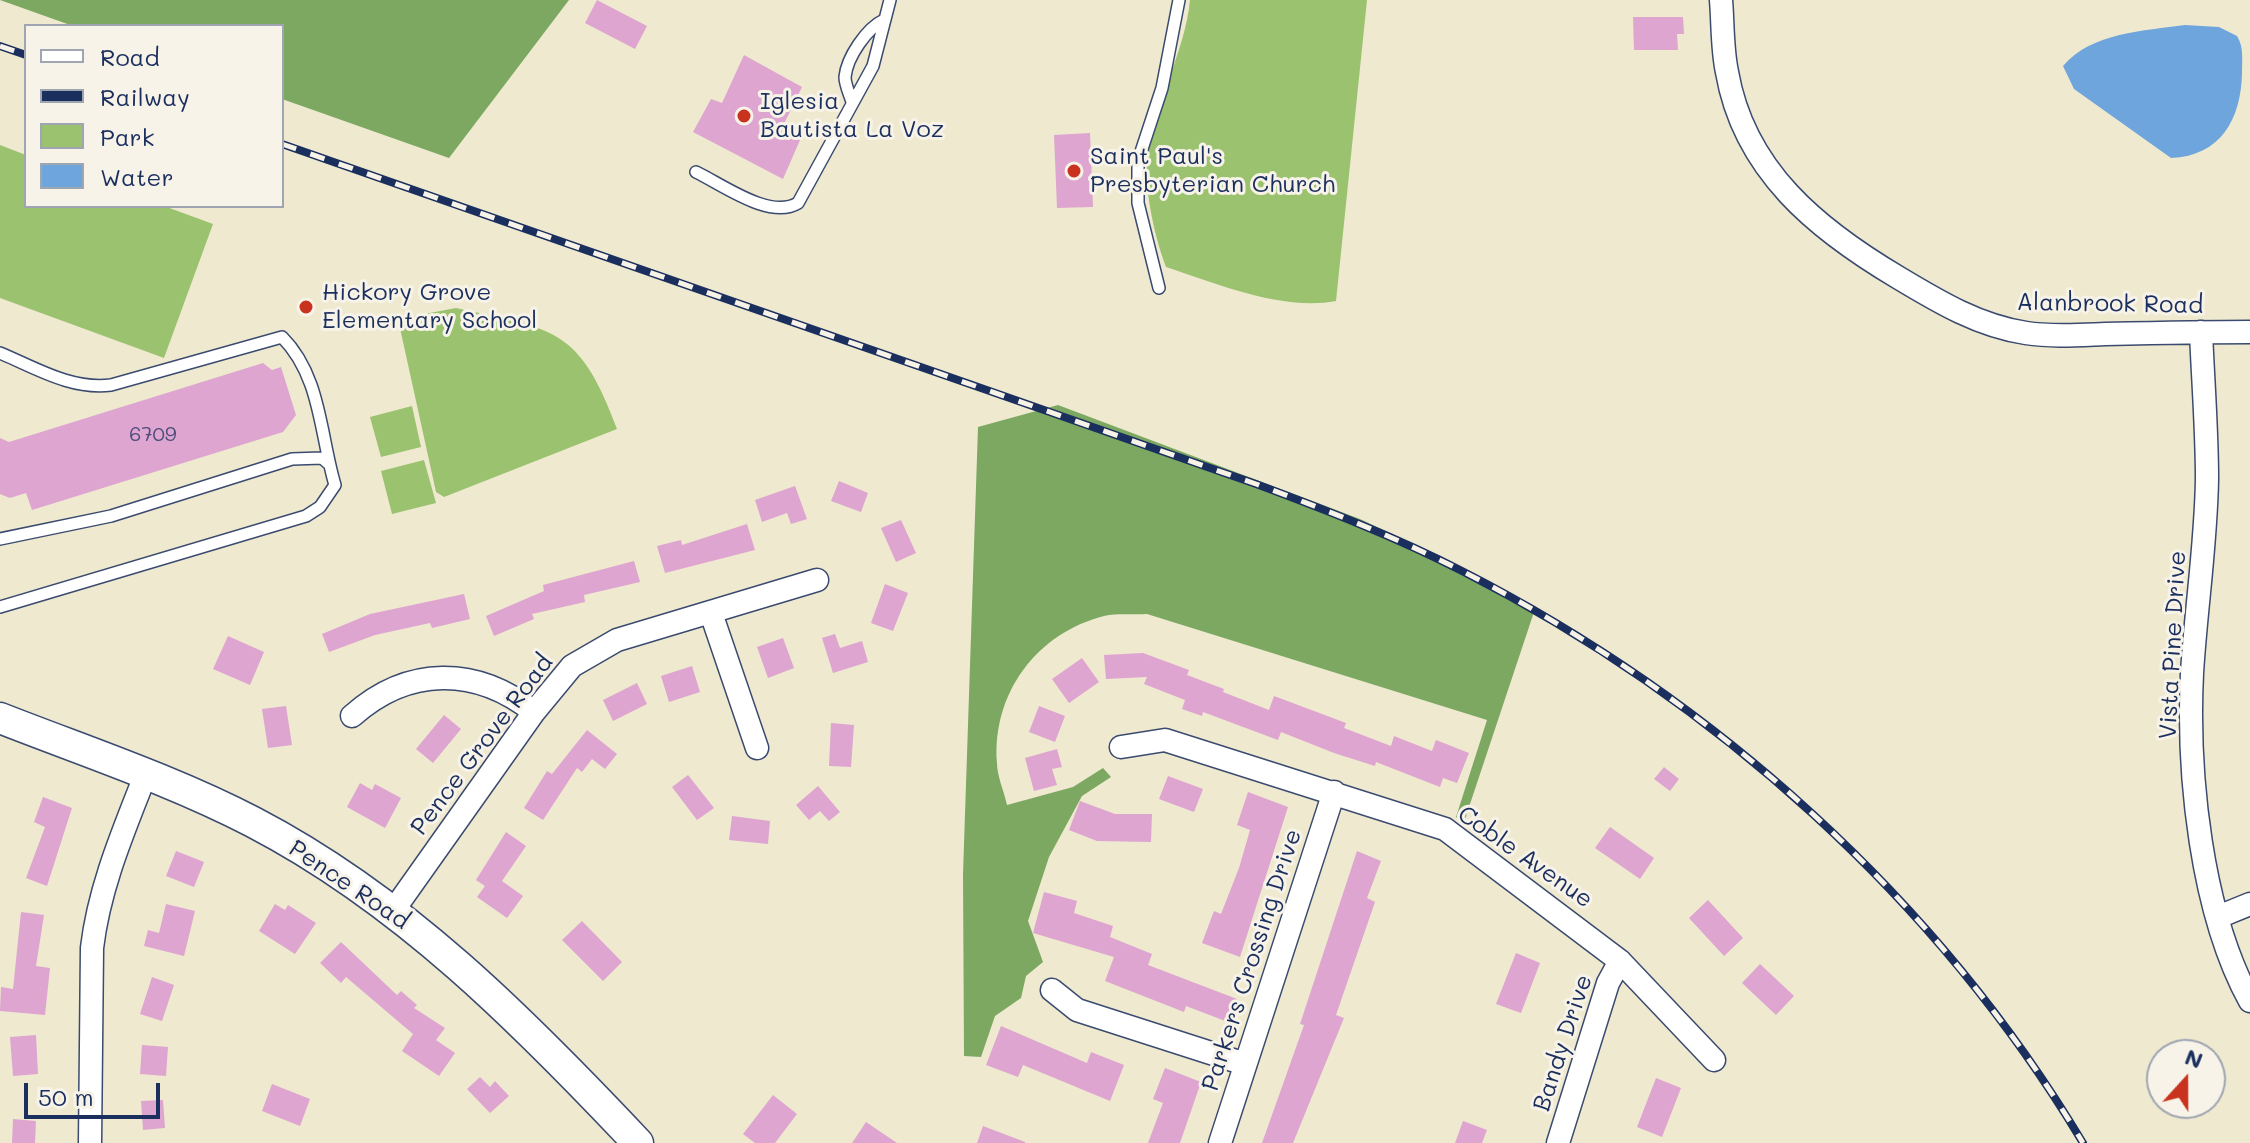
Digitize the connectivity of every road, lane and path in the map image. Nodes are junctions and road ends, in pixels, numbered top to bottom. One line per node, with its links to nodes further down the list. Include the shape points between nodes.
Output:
1 (890, 0): 4 (lane)
2 (1179, 0): 7 (lane, via 1162,88 1138,161 1138,203)
3 (1721, 0): 8 (street, Alanbrook Road, via 1727,73 1737,112 1757,155 1786,194 1823,229 1918,289 1987,324 2027,334)
4 (884, 20): 5 (lane, via 873,66); 5 (lane, via 863,38 849,65 845,79)
5 (852, 102): 6 (lane, via 798,203 787,210 771,208)
6 (696, 172)
7 (1159, 288)
8 (2201, 332): 9 (street, Alanbrook Road); 25 (street, Vista Pine Drive, via 2207,479 2192,722 2195,786)
9 (2250, 332)
10 (0, 353): 11 (lane, via 91,387 282,337 299,354 311,384)
11 (329, 464): 12 (lane, via 322,458 292,459 111,516); 14 (lane, via 335,485 320,507 306,516)
12 (0, 539)
13 (817, 580): 15 (street, Pence Grove Road)
14 (0, 607)
15 (711, 613): 16 (street, Pence Grove Road, via 592,651 572,666); 20 (street)
16 (534, 712): 17 (street, via 479,680 441,677 390,691); 24 (street, Pence Grove Road)
17 (352, 716)
18 (0, 718): 21 (street, Pence Road)
19 (1121, 747): 22 (street, Coble Avenue, via 1165,740)
20 (757, 748)
21 (145, 776): 24 (street, Pence Road, via 252,822 333,868); 31 (street, via 95,919)
22 (1334, 792): 26 (street, Coble Avenue, via 1445,829); 30 (street, Parkers Crossing Drive)
23 (2250, 904): 25 (street)
24 (393, 911): 32 (street, Pence Road, via 563,1064)
25 (2218, 917): 28 (street, Vista Pine Drive)
26 (1620, 961): 29 (street, Coble Avenue); 34 (street, Bandy Drive, via 1608,983)
27 (1052, 990): 30 (street, via 1077,1010)
28 (2250, 1001)
29 (1714, 1060)
30 (1245, 1064): 33 (street, Parkers Crossing Drive)
31 (90, 1143)
32 (638, 1143)
33 (1220, 1143)
34 (1558, 1143)

